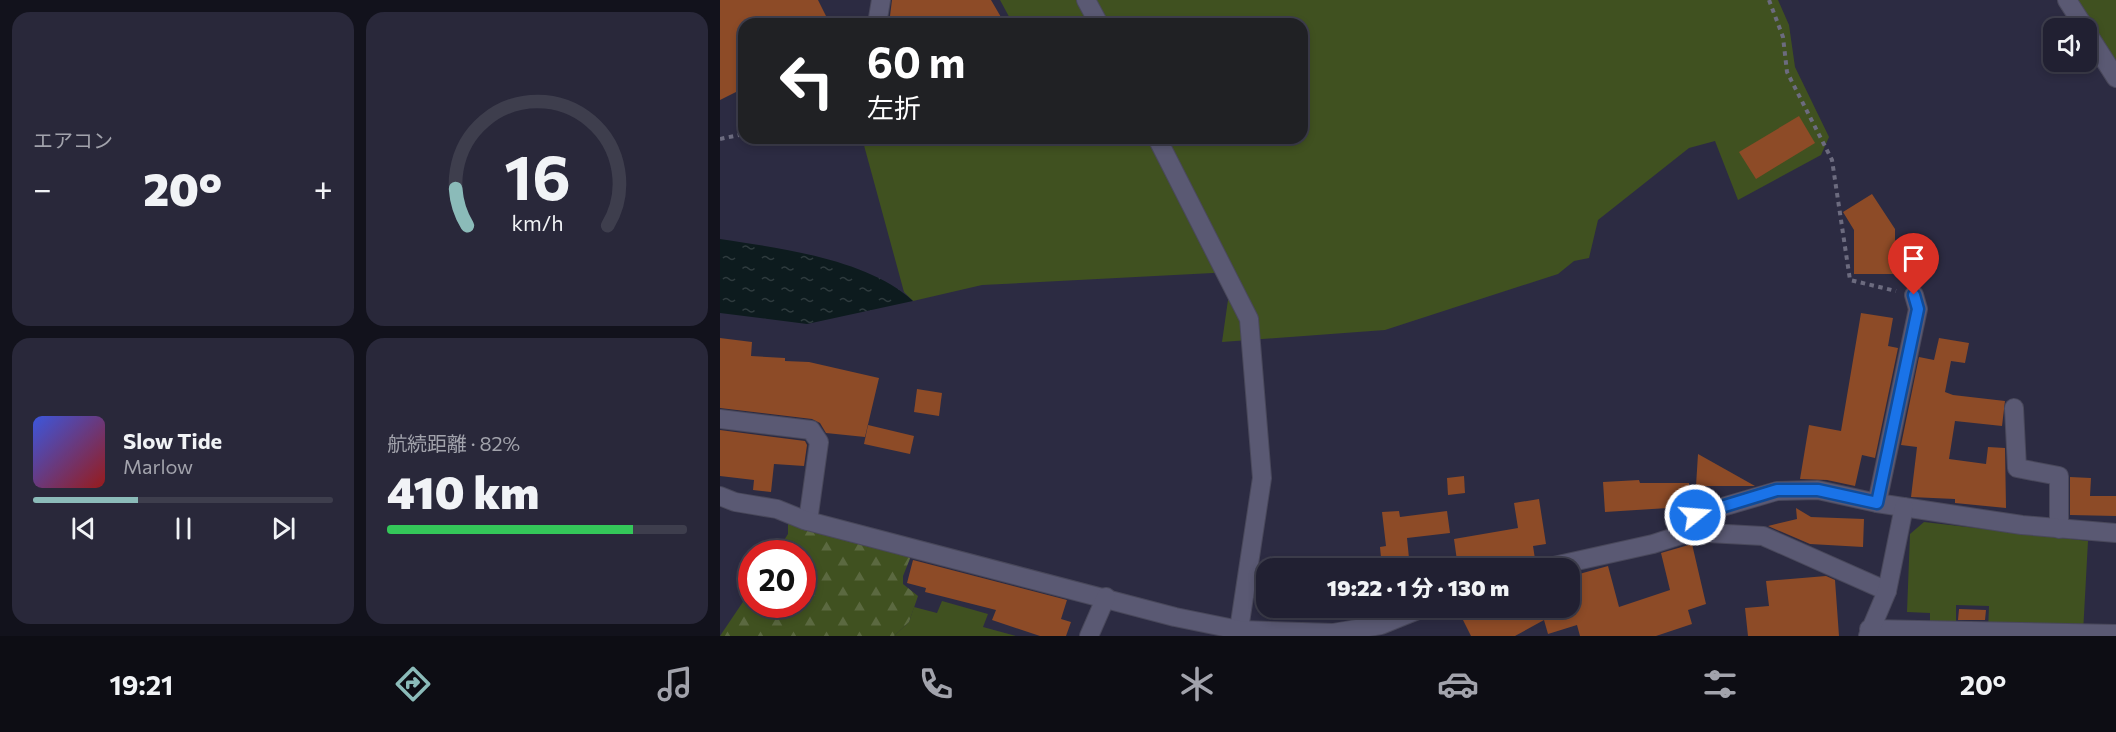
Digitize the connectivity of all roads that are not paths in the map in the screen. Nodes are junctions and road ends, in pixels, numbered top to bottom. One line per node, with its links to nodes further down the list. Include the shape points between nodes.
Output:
1 (881, 0): 4 (street)
2 (1086, 0): 5 (street)
3 (2067, 0): 6 (street)
4 (878, 18)
5 (1096, 18)
6 (2078, 18)
7 (2097, 48): 8 (street)
8 (2116, 78)
9 (1160, 144): 24 (street, via 1249,319 1263,478)
10 (1914, 295): 14 (street, via 1918,309)
11 (2014, 408): 17 (street, via 2017,468 2059,476)
12 (720, 419): 16 (street, via 811,429 819,442)
13 (720, 497): 16 (street, via 777,508)
14 (1877, 503): 15 (street); 18 (street, via 1818,490 1777,490 1695,515)
15 (1904, 507): 17 (street); 21 (street)
16 (808, 521): 22 (street)
17 (2059, 529): 19 (street)
18 (1690, 532): 20 (street); 21 (street, via 1763,536)
19 (2116, 532)
20 (1580, 560)
21 (1887, 591): 25 (street)
22 (1106, 597): 24 (street); 27 (street)
23 (1398, 618): 24 (street, via 1381,625 1333,633)
24 (1239, 633)
25 (1868, 633): 26 (street)
26 (2115, 634)
27 (1089, 636)

